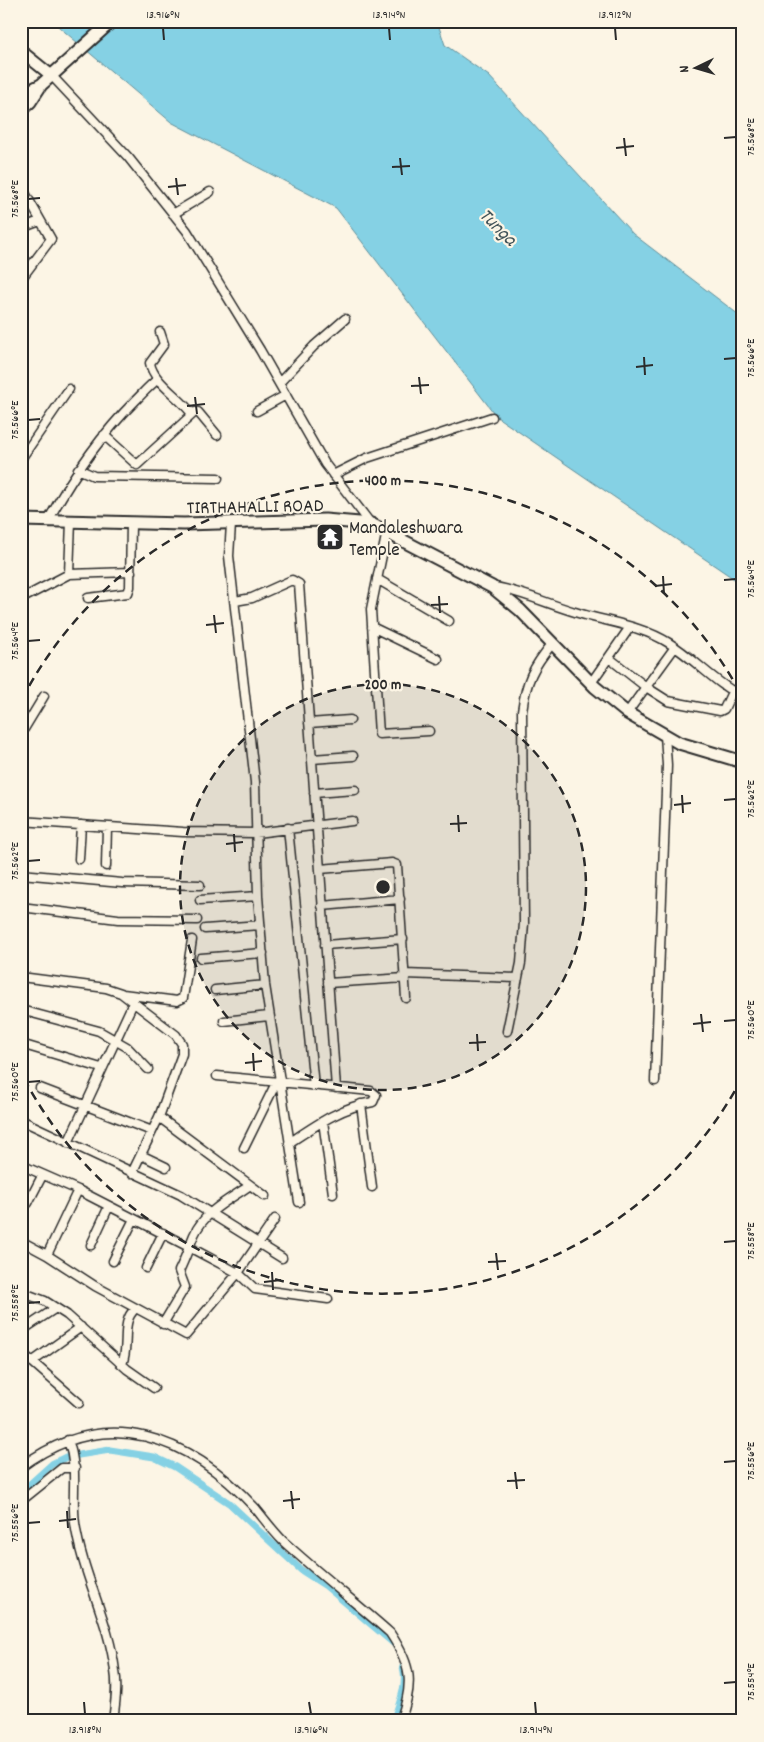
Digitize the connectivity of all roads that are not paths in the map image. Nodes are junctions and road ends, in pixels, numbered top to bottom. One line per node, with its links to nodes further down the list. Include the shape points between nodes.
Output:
1 (112, 21): 3 (highway)
2 (21, 51): 3 (main road)
3 (56, 72): 4 (highway); 9 (street)
4 (41, 85): 5 (highway); 6 (highway)
5 (21, 95)
6 (21, 110)
7 (21, 186): 10 (street)
8 (210, 192): 9 (street)
9 (173, 214): 16 (street, via 187,231)
10 (40, 221): 11 (street); 12 (street, via 51,239 50,243)
11 (21, 228)
12 (21, 278)
13 (345, 319): 16 (street)
14 (160, 332): 15 (street, via 164,344 150,363)
15 (158, 379): 20 (street); 22 (street)
16 (279, 383): 18 (street)
17 (69, 389): 24 (street)
18 (286, 395): 19 (street); 26 (street)
19 (257, 411)
20 (192, 414): 22 (street, via 137,465); 23 (street, via 198,412)
21 (492, 417): 26 (street, via 367,458)
22 (104, 435): 25 (street)
23 (217, 435)
24 (21, 459)
25 (78, 469): 27 (street, via 94,476); 28 (street)
26 (333, 476): 33 (street)
27 (218, 478)
28 (49, 519): 29 (highway, TIRTHAHALLI ROAD); 30 (highway, TIRTHAHALLI ROAD)
29 (21, 520)
30 (71, 521): 31 (highway, TIRTHAHALLI ROAD); 36 (street)
31 (131, 522): 32 (highway, TIRTHAHALLI ROAD); 35 (street)
32 (231, 524): 33 (highway, TIRTHAHALLI ROAD, via 325,520); 41 (street, via 229,556)
33 (371, 524): 34 (highway, TIRTHAHALLI ROAD)
34 (387, 531): 37 (street); 38 (highway, TIRTHAHALLI ROAD)
35 (131, 572): 36 (street); 39 (street, via 128,593)
36 (69, 574): 40 (street)
37 (377, 579): 42 (street); 43 (street, via 371,602)
38 (492, 586): 44 (street); 45 (highway, TIRTHAHALLI ROAD)
39 (88, 598)
40 (21, 599)
41 (235, 601): 56 (street, via 252,598 292,580 298,582); 71 (street, via 255,782)
42 (449, 621)
43 (372, 627): 48 (street); 57 (street, via 379,734)
44 (630, 627): 46 (street); 47 (street)
45 (552, 644): 49 (highway, TIRTHAHALLI ROAD); 93 (street, via 533,667 524,692 522,711 524,923)
46 (676, 647): 50 (street); 51 (street)
47 (609, 658): 49 (street); 50 (street)
48 (438, 659)
49 (591, 683): 54 (highway, TIRTHAHALLI ROAD)
50 (646, 687): 51 (street, via 668,701 715,712 724,709); 54 (street)
51 (732, 692): 53 (street)
52 (44, 696): 58 (street)
53 (743, 697)
54 (627, 713): 59 (highway, TIRTHAHALLI ROAD)
55 (350, 720): 56 (street)
56 (309, 723): 61 (street)
57 (429, 731)
58 (21, 734)
59 (665, 735): 62 (highway, TIRTHAHALLI ROAD, via 679,743); 109 (street, via 667,765)
60 (353, 756): 61 (street)
61 (312, 759): 64 (street)
62 (743, 762)
63 (355, 790): 64 (street)
64 (314, 793): 67 (street)
65 (22, 821): 68 (street); 72 (street)
66 (352, 821): 67 (street)
67 (316, 824): 70 (street); 75 (street)
68 (81, 825): 69 (street); 73 (street)
69 (107, 827): 71 (street); 74 (street)
70 (288, 828): 71 (street); 111 (street)
71 (256, 833): 78 (street)
72 (21, 844)
73 (79, 859)
74 (106, 866)
75 (320, 870): 79 (street, via 395,863); 81 (street)
76 (21, 874): 77 (street, via 122,883)
77 (200, 885)
78 (258, 896): 80 (street); 84 (street)
79 (400, 899): 81 (street); 87 (street)
80 (200, 900)
81 (322, 906): 88 (street)
82 (21, 908): 83 (street, via 118,919)
83 (197, 920)
84 (260, 925): 85 (street); 89 (street)
85 (205, 929)
86 (192, 940): 97 (street, via 183,998 177,1001)
87 (402, 940): 88 (street); 91 (street)
88 (325, 945): 94 (street)
89 (263, 953): 90 (street); 95 (street)
90 (201, 958)
91 (405, 976): 93 (street); 94 (street); 98 (street)
92 (21, 977): 97 (street, via 106,988)
93 (518, 978): 103 (street)
94 (328, 983): 113 (street)
95 (265, 985): 96 (street); 101 (street)
96 (215, 990)
97 (123, 994): 99 (street)
98 (406, 998)
99 (132, 1003): 104 (street); 116 (street, via 176,1035 182,1044 182,1054)
100 (21, 1010): 104 (street, via 99,1031)
101 (269, 1016): 102 (street); 110 (street)
102 (224, 1021)
103 (507, 1031)
104 (114, 1039): 106 (street); 107 (street, via 128,1047)
105 (21, 1044): 106 (street)
106 (101, 1068): 115 (street)
107 (148, 1069)
108 (217, 1076): 110 (street)
109 (655, 1080)
110 (278, 1083): 111 (street); 121 (street); 122 (street)
111 (314, 1086): 113 (street)
112 (40, 1088): 115 (street)
113 (336, 1088): 114 (street, via 374,1092 376,1101)
114 (361, 1104): 118 (street); 129 (street)
115 (85, 1105): 119 (street); 120 (street)
116 (159, 1117): 119 (street); 128 (street)
117 (21, 1120): 120 (street)
118 (323, 1121): 121 (street); 131 (street)
119 (152, 1131): 123 (street)
120 (68, 1143): 126 (street)
121 (289, 1143): 134 (street)
122 (244, 1148)
123 (141, 1155): 125 (street); 126 (street)
124 (21, 1165): 127 (street)
125 (166, 1167)
126 (132, 1173): 136 (street, via 181,1195)
127 (42, 1176): 130 (street); 133 (street, via 28,1203)
128 (249, 1186): 132 (street); 136 (street)
129 (372, 1187)
130 (78, 1190): 135 (street); 144 (street)
131 (333, 1194)
132 (265, 1196)
133 (21, 1199)
134 (299, 1202)
135 (109, 1206): 137 (street); 142 (street)
136 (210, 1213): 141 (street); 143 (street, via 194,1234)
137 (134, 1219): 139 (street); 146 (street)
138 (275, 1219): 141 (street)
139 (163, 1234): 143 (street); 147 (street)
140 (21, 1241): 144 (street)
141 (259, 1243): 145 (street); 148 (street)
142 (92, 1245)
143 (191, 1248): 148 (street); 153 (street, via 179,1271 185,1287)
144 (48, 1255): 152 (street)
145 (282, 1258)
146 (114, 1261)
147 (146, 1268)
148 (238, 1273): 150 (street, via 260,1290); 153 (street, via 189,1334 182,1334)
149 (21, 1292): 151 (street)
150 (328, 1299)
151 (56, 1308): 154 (street); 155 (street)
152 (135, 1309): 153 (street); 158 (street, via 127,1320 128,1342)
153 (163, 1324)
154 (81, 1327): 157 (street); 158 (street)
155 (21, 1331)
156 (21, 1352): 157 (street)
157 (32, 1362): 160 (street)
158 (122, 1364): 159 (street)
159 (154, 1388)
160 (79, 1403)
161 (69, 1442): 162 (street); 163 (street, via 41,1452); 166 (street, via 116,1433 150,1437 185,1451 227,1482 283,1540 390,1632 401,1649 409,1680 409,1696)
162 (74, 1466): 164 (street, via 62,1468); 165 (street, via 75,1523 80,1551 107,1632 116,1673)
163 (21, 1467)
164 (21, 1501)
165 (113, 1721)
166 (400, 1721)

